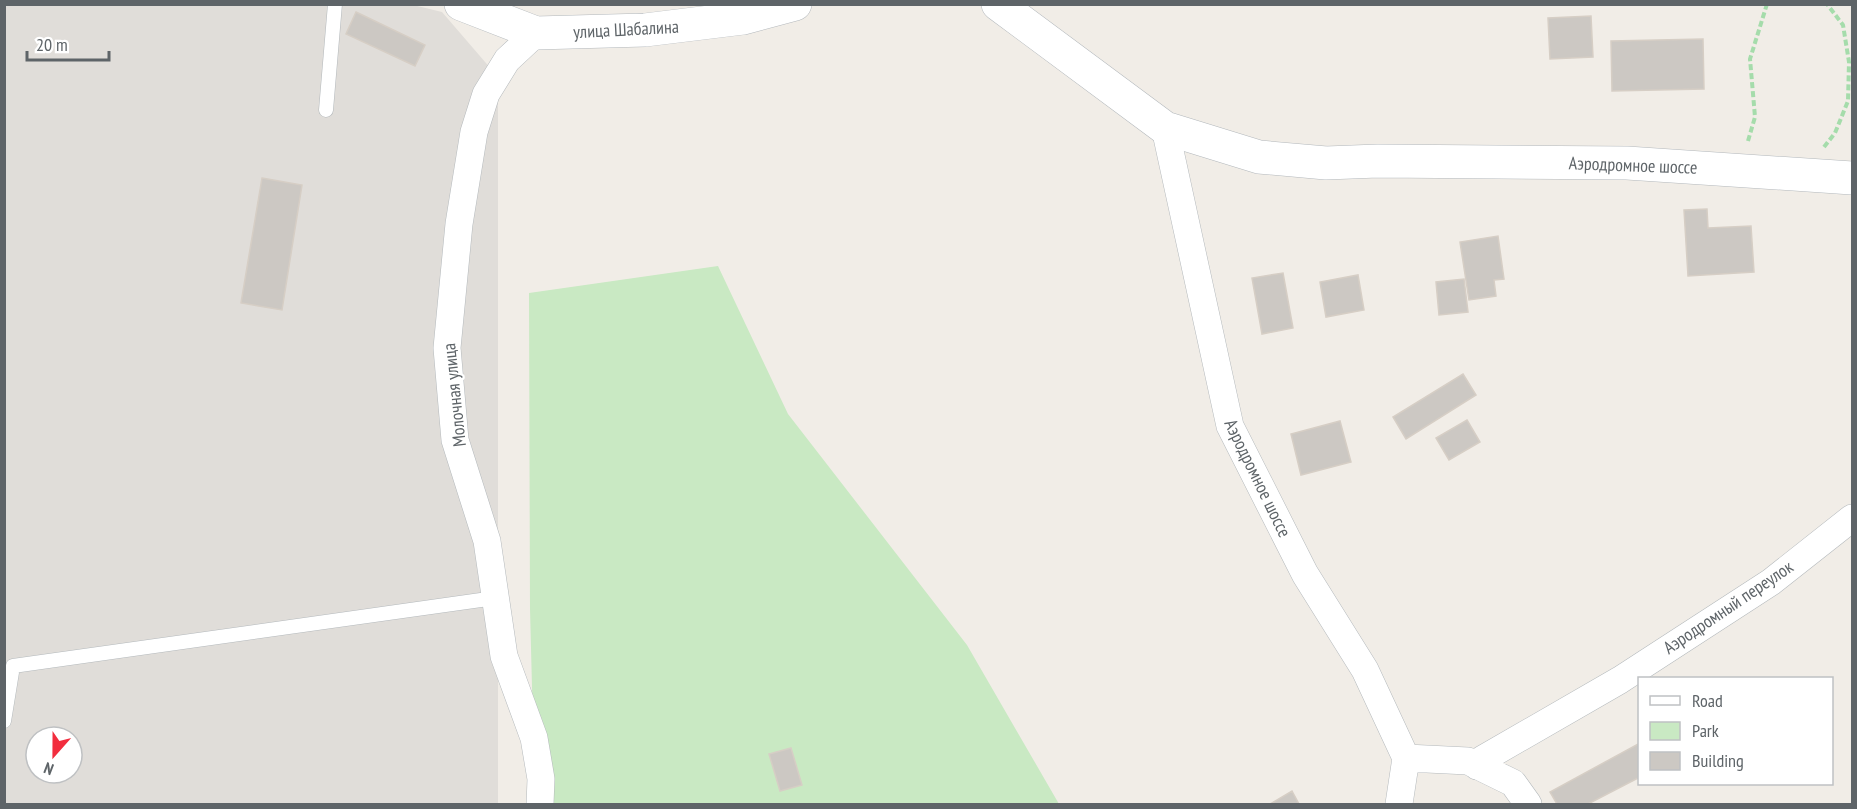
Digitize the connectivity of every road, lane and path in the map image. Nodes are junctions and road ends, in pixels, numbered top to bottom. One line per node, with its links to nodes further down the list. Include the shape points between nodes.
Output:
1 (334, 4): 8 (lane)
2 (461, 4): 7 (street, улица Шабалина)
3 (795, 4): 7 (street, улица Шабалина, via 743,18 645,30)
4 (998, 4): 9 (street, Аэродромное шоссе)
5 (1767, 4): 10 (path, via 1750,59 1755,117 1748,141)
6 (1827, 4): 11 (path, via 1843,25 1849,62 1848,101 1835,134)
7 (536, 33): 14 (street, Молочная улица, via 507,60 486,94 474,132 459,224 447,348 455,440 487,540)
8 (326, 110)
9 (1165, 129): 10 (street, Аэродромное шоссе, via 1259,157 1326,163 1627,163); 16 (street, Аэродромное шоссе, via 1230,426 1305,574 1365,670)
10 (1708, 168): 11 (street, Аэродромное шоссе)
11 (1801, 175): 12 (street, Аэродромное шоссе)
12 (1852, 178)
13 (1852, 518): 17 (street, Аэродромный переулок, via 1771,582)
14 (495, 598): 15 (lane, via 13,666); 18 (street, Молочная улица, via 504,656 534,738 541,779)
15 (4, 721)
16 (1406, 758): 17 (street, via 1468,761); 19 (street)
17 (1477, 766): 20 (street, via 1513,783)
18 (540, 804)
19 (1399, 804)
20 (1528, 804)

